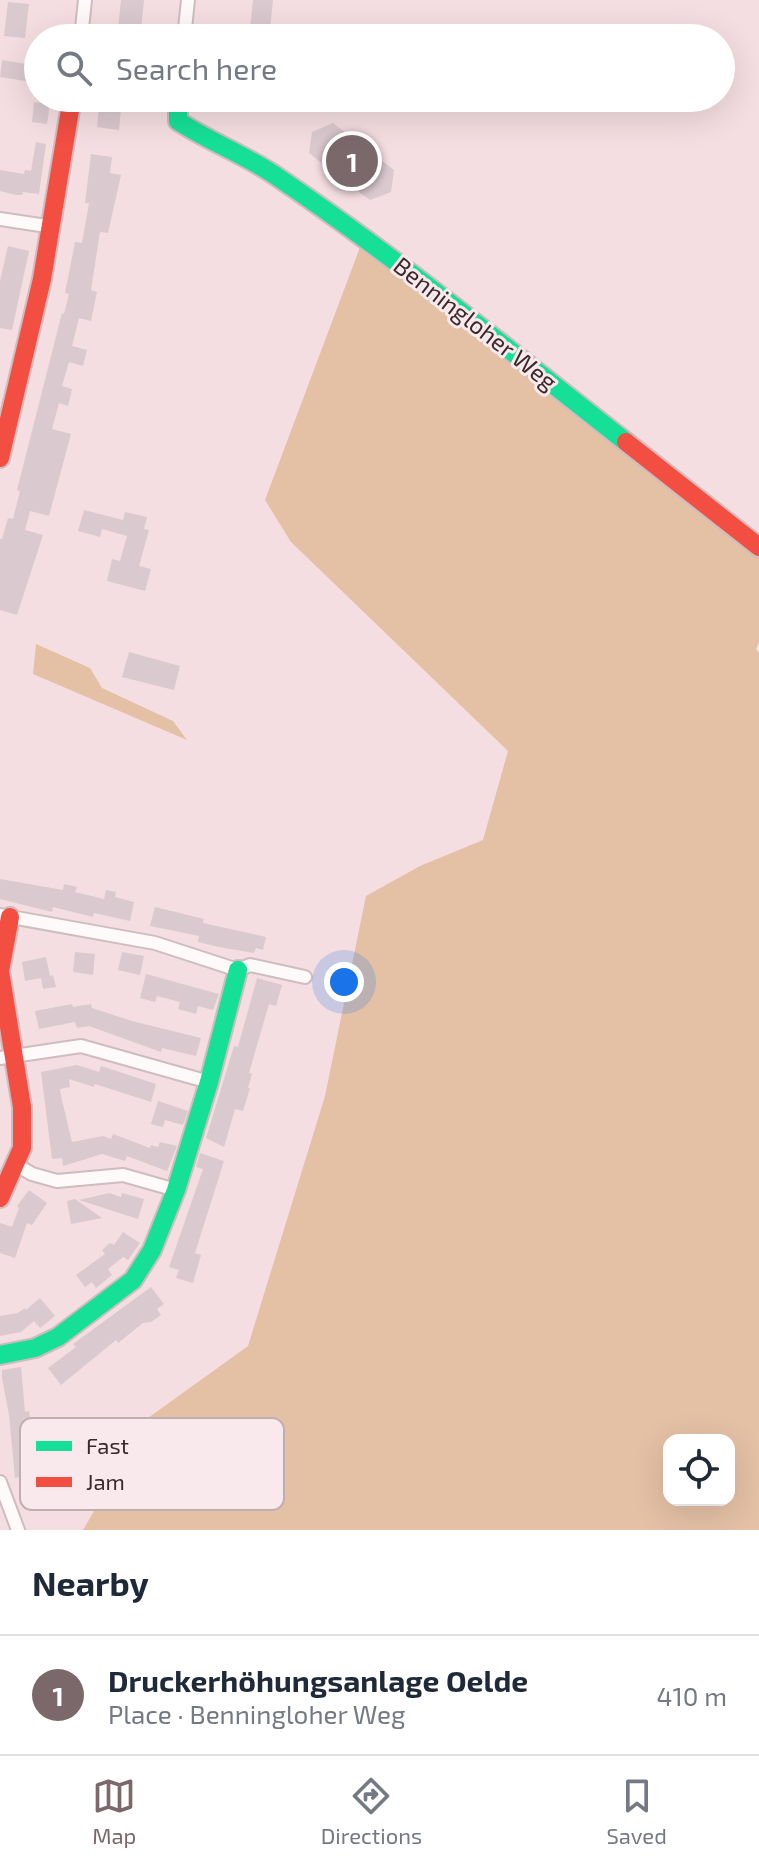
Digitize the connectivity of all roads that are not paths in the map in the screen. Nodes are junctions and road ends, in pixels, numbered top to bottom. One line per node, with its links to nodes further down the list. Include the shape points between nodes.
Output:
1 (85, 0): 3 (street)
2 (188, 0): 4 (street)
3 (82, 24)
4 (185, 24)
5 (70, 112): 8 (street)
6 (176, 112): 10 (street, Benningloher Weg, via 178,121 205,139 269,171 360,234)
7 (0, 219): 8 (street)
8 (53, 227): 9 (street)
9 (0, 458)
10 (759, 547)
11 (5, 916): 12 (street, via 155,943); 14 (street, via 0,971)
12 (238, 970): 13 (street, via 250,965); 15 (street)
13 (305, 977)
14 (7, 1057): 15 (street, via 81,1046); 16 (street, via 22,1107 22,1148)
15 (209, 1082): 17 (street)
16 (15, 1164): 17 (street, via 57,1181 123,1175); 18 (street)
17 (176, 1190): 19 (street, via 152,1250 133,1280 58,1337)
18 (0, 1198)
19 (0, 1355)
20 (0, 1482): 21 (street)
21 (18, 1530)

